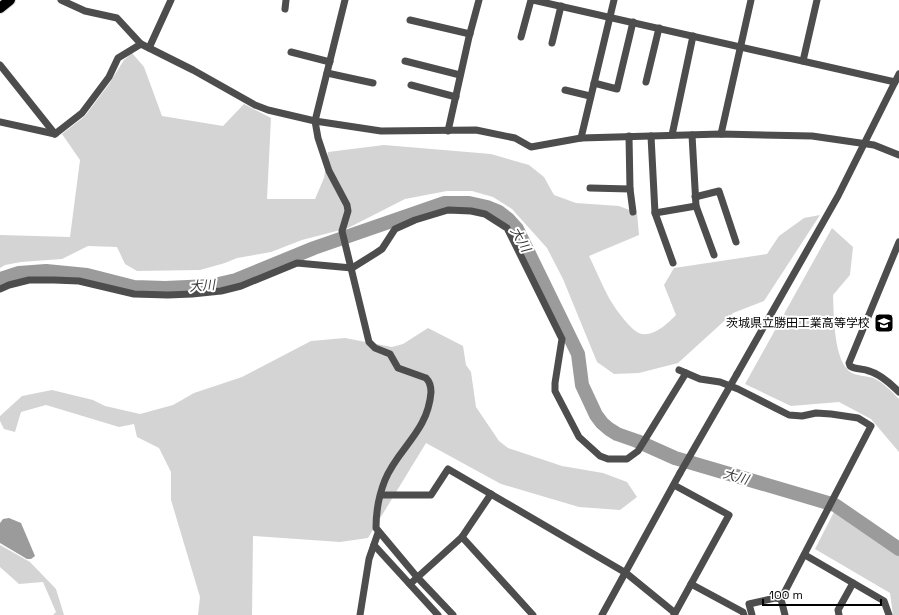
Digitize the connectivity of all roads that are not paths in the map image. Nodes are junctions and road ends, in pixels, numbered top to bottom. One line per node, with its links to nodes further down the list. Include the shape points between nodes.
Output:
1 (10, 0): 12 (main road)
2 (61, 0): 21 (street, via 85,11 117,18)
3 (171, 0): 24 (street)
4 (286, 0): 13 (street)
5 (344, 0): 28 (street)
6 (479, 0): 18 (street)
7 (532, 0): 11 (street); 20 (street)
8 (614, 0): 14 (street)
9 (751, 0): 23 (street)
10 (817, 0): 27 (street)
11 (561, 6): 14 (street); 22 (street)
12 (0, 8)
13 (285, 9)
14 (610, 17): 16 (street); 36 (street)
15 (410, 20): 18 (street)
16 (634, 22): 17 (street); 36 (street, via 617,89)
17 (659, 28): 19 (street); 33 (street)
18 (470, 34): 31 (street)
19 (693, 36): 23 (street); 46 (street)
20 (521, 37)
21 (141, 44): 24 (street); 44 (street, via 118,58 109,77 82,114)
22 (552, 44)
23 (741, 47): 27 (street); 45 (street)
24 (149, 48): 41 (street, via 255,105)
25 (291, 52): 28 (street)
26 (405, 61): 31 (street)
27 (803, 61): 34 (street)
28 (330, 62): 30 (street)
29 (0, 65): 44 (street)
30 (327, 73): 35 (street); 41 (street)
31 (460, 74): 39 (street)
32 (899, 74): 34 (street)
33 (646, 82)
34 (895, 82): 51 (street)
35 (373, 83)
36 (594, 83): 40 (street)
37 (411, 85): 39 (street)
38 (565, 90): 40 (street)
39 (456, 96): 43 (street)
40 (590, 96): 50 (street)
41 (315, 121): 43 (street, via 381,131); 63 (street, via 329,172 347,205 343,233)
42 (0, 122): 44 (street)
43 (448, 131): 50 (street, via 476,130 515,138 531,148)
44 (55, 134)
45 (721, 134): 47 (street); 51 (street, via 812,136)
46 (672, 135): 47 (street); 49 (street)
47 (692, 135): 55 (street)
48 (629, 136): 49 (street); 50 (street); 54 (street)
49 (651, 136): 58 (street)
50 (581, 138)
51 (864, 143): 52 (street); 68 (street, bridge, via 838,196)
52 (899, 155)
53 (590, 188): 54 (street)
54 (630, 189): 57 (street)
55 (695, 197): 56 (street); 59 (street, via 719,191)
56 (696, 206): 58 (street); 61 (street)
57 (633, 212)
58 (654, 213): 62 (street)
59 (736, 242)
60 (899, 242): 67 (street, via 849,363 853,368 877,374)
61 (714, 255)
62 (673, 263)
63 (352, 268): 64 (street, via 297,263 241,286 192,294 134,294 79,281 54,280 29,280); 66 (street, via 382,249 395,229 448,210 485,214 507,228 562,339 554,383 556,391 579,437 600,456 608,459 627,459 638,451); 70 (street, via 369,342 390,354 398,368 429,380 431,389 422,424 388,473)
64 (0, 289)
65 (679, 370): 66 (street)
66 (686, 373): 74 (street, via 738,389 789,415 831,414 858,418 871,426)
67 (899, 392)
68 (674, 485): 75 (street); 79 (street, via 728,514)
69 (490, 494): 70 (street, via 448,469 431,495); 72 (street); 75 (street)
70 (381, 495): 71 (street, via 376,520)
71 (378, 533): 73 (street); 76 (street)
72 (462, 538): 76 (street); 85 (street)
73 (374, 545): 78 (street); 82 (street, via 369,559)
74 (805, 555): 77 (street); 80 (street)
75 (626, 573): 81 (street); 86 (street)
76 (417, 577): 78 (street); 84 (street)
77 (853, 583): 90 (street, via 838,610); 91 (street, via 884,601)
78 (410, 584): 83 (street)
79 (691, 584): 81 (street); 87 (street, via 743,612)
80 (781, 599): 88 (street, via 749,604); 89 (street)
81 (674, 614)
82 (360, 615)
83 (438, 615)
84 (453, 615)
85 (533, 615)
86 (602, 615)
87 (744, 615)
88 (752, 615)
89 (785, 615)
90 (839, 615)
91 (889, 615)

